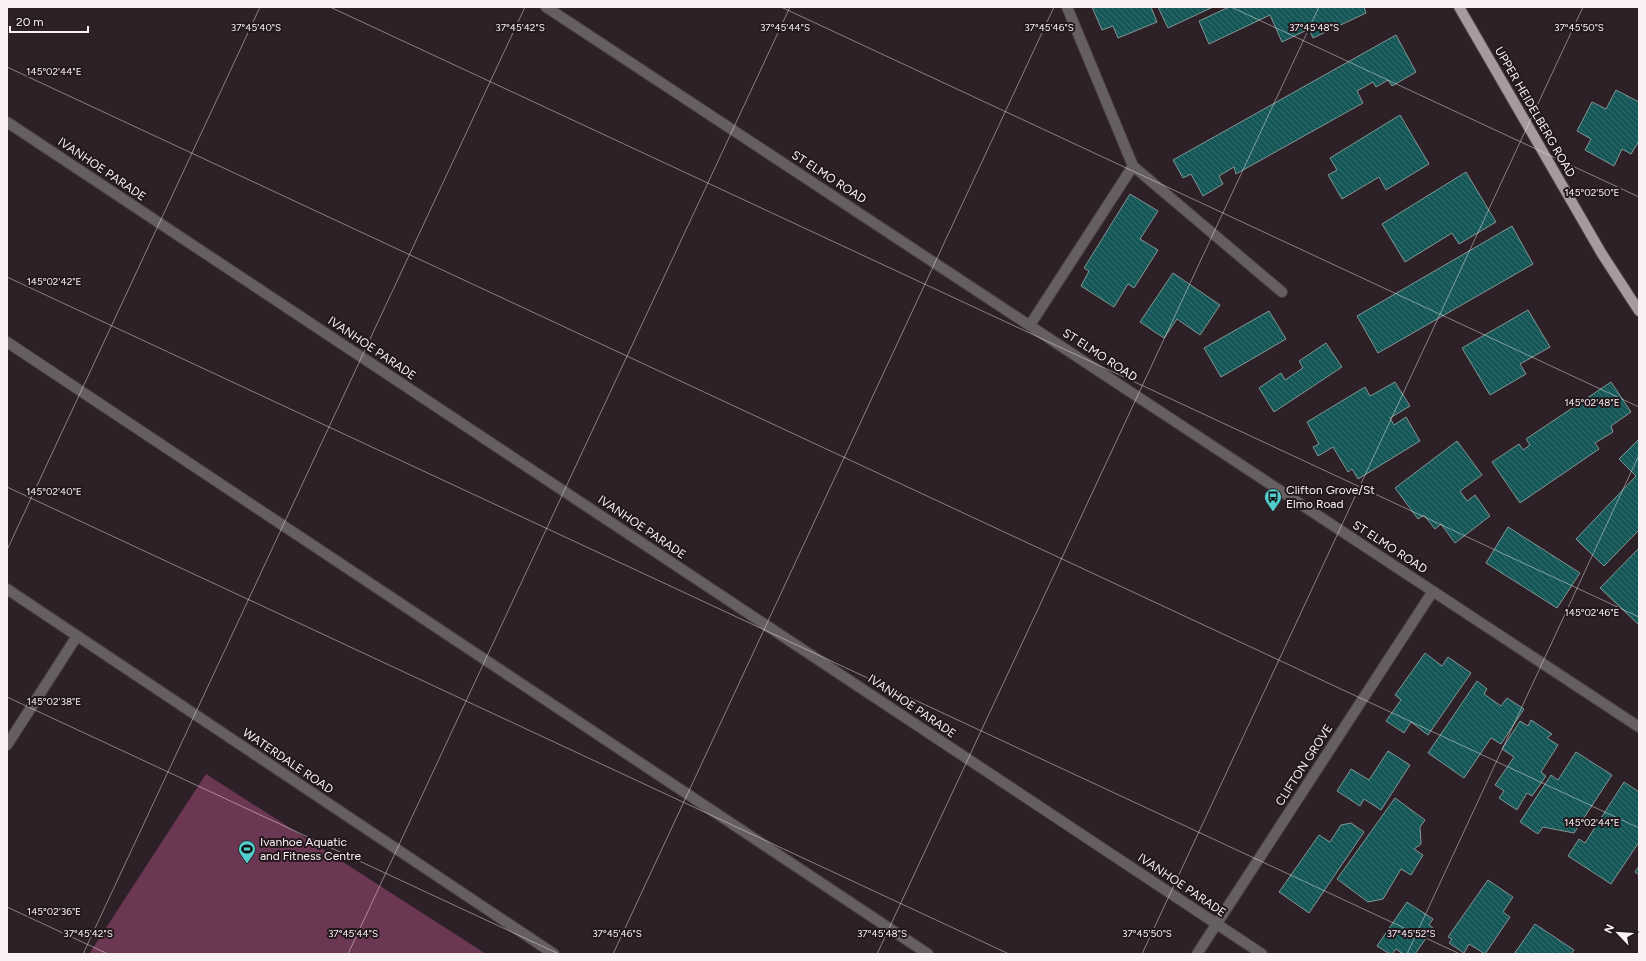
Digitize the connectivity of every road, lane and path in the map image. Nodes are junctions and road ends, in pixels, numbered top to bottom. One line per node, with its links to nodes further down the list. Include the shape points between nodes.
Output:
1 (546, 7): 8 (street, ST ELMO ROAD)
2 (1067, 7): 5 (street)
3 (1459, 7): 7 (main road, UPPER HEIDELBERG ROAD, via 1602,254)
4 (7, 122): 15 (street, IVANHOE PARADE)
5 (1132, 166): 6 (street); 8 (street)
6 (1282, 292)
7 (1639, 311)
8 (1030, 325): 11 (street, ST ELMO ROAD)
9 (7, 342): 17 (street)
10 (7, 589): 12 (street, WATERDALE ROAD)
11 (1433, 591): 13 (street, ST ELMO ROAD); 15 (street, CLIFTON GROVE)
12 (76, 636): 14 (street); 16 (street, WATERDALE ROAD)
13 (1639, 727)
14 (7, 745)
15 (1216, 924): 18 (street, CLIFTON GROVE); 19 (street, IVANHOE PARADE)
16 (554, 954)
17 (928, 954)
18 (1197, 954)
19 (1262, 954)

